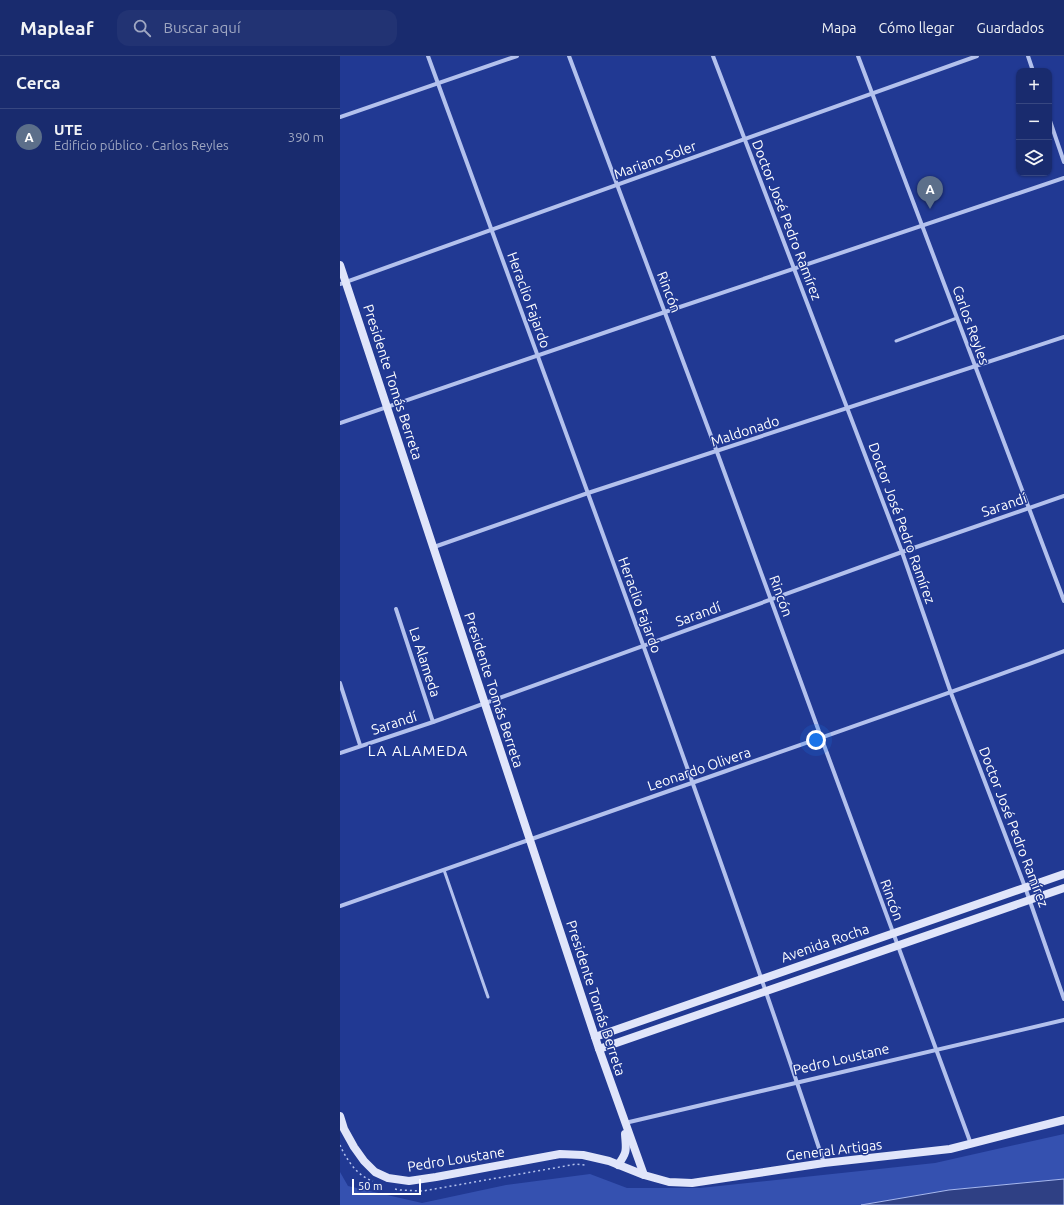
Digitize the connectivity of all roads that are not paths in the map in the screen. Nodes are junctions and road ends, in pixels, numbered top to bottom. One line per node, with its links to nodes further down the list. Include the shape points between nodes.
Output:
1 (428, 56): 9 (street, Heraclio Fajardo)
2 (517, 56): 9 (street)
3 (569, 56): 16 (street, Rincón)
4 (713, 56): 13 (street, Doctor José Pedro Ramírez)
5 (858, 56): 10 (street, Carlos Reyles)
6 (977, 56): 10 (street, Mariano Soler)
7 (1028, 56): 8 (street)
8 (1032, 68)
9 (438, 83): 11 (street); 18 (street, Heraclio Fajardo)
10 (872, 93): 13 (street, Mariano Soler); 17 (street, Carlos Reyles)
11 (340, 117)
12 (1052, 127): 14 (street)
13 (745, 140): 16 (street, Mariano Soler); 20 (street, Doctor José Pedro Ramírez)
14 (1064, 162)
15 (1064, 178): 17 (street)
16 (617, 186): 18 (street, Mariano Soler); 22 (street, Rincón)
17 (922, 226): 20 (street); 23 (street, Carlos Reyles)
18 (491, 230): 21 (street, Mariano Soler); 26 (street, Heraclio Fajardo)
19 (340, 265): 21 (street, Presidente Tomás Berreta)
20 (793, 269): 22 (street); 29 (street, Doctor José Pedro Ramírez)
21 (343, 283): 28 (street, Presidente Tomás Berreta)
22 (665, 312): 26 (street); 31 (street, Rincón)
23 (957, 318): 25 (lane); 27 (street, Carlos Reyles)
24 (1064, 337): 27 (street, Maldonado)
25 (896, 341)
26 (537, 356): 28 (street); 32 (street, Heraclio Fajardo)
27 (975, 367): 29 (street, Maldonado); 34 (street, Carlos Reyles)
28 (388, 408): 30 (street); 35 (street, Presidente Tomás Berreta)
29 (848, 408): 31 (street, Maldonado); 36 (street, Doctor José Pedro Ramírez)
30 (340, 423)
31 (717, 452): 32 (street, Maldonado); 37 (street, Rincón)
32 (588, 493): 35 (street, Maldonado); 40 (street, Heraclio Fajardo)
33 (1064, 496): 34 (street, Sarandí)
34 (1029, 508): 36 (street, Sarandí); 38 (street, Carlos Reyles)
35 (434, 547): 44 (street, Presidente Tomás Berreta)
36 (902, 552): 37 (street, Sarandí); 43 (street, Doctor José Pedro Ramírez)
37 (770, 599): 40 (street, Sarandí); 46 (street, Rincón)
38 (1064, 601)
39 (396, 609): 45 (street, La Alameda)
40 (642, 646): 44 (street, Sarandí); 49 (street, Heraclio Fajardo)
41 (1064, 651): 43 (street, Leonardo Olivera)
42 (340, 683): 47 (street)
43 (951, 693): 46 (street, Leonardo Olivera); 53 (street, Doctor José Pedro Ramírez)
44 (485, 704): 45 (street, Sarandí); 50 (street, Presidente Tomás Berreta)
45 (433, 722): 47 (street, Sarandí)
46 (821, 738): 49 (street, Leonardo Olivera); 57 (street, Rincón)
47 (360, 745): 48 (street, Sarandí)
48 (340, 753)
49 (692, 783): 50 (street, Leonardo Olivera); 59 (street, Heraclio Fajardo)
50 (530, 840): 51 (street, Leonardo Olivera); 64 (street, Presidente Tomás Berreta)
51 (444, 870): 56 (street, Leonardo Olivera); 61 (lane)
52 (1064, 874): 53 (street, Avenida Rocha)
53 (1025, 887): 55 (street, Doctor José Pedro Ramírez); 57 (street, Avenida Rocha)
54 (1064, 888): 55 (street, Avenida Rocha)
55 (1030, 900): 58 (street, Avenida Rocha); 62 (street, Doctor José Pedro Ramírez)
56 (340, 906)
57 (893, 933): 58 (street, Rincón); 59 (street, Avenida Rocha)
58 (897, 946): 60 (street, Avenida Rocha); 66 (street, Rincón)
59 (761, 979): 60 (street, Heraclio Fajardo); 64 (street, Avenida Rocha)
60 (766, 991): 65 (street, Avenida Rocha); 67 (street, Heraclio Fajardo)
61 (488, 997)
62 (1064, 999)
63 (1064, 1020): 66 (street, Pedro Loustane)
64 (595, 1037): 65 (street, Presidente Tomás Berreta)
65 (599, 1049): 70 (street, Presidente Tomás Berreta)
66 (936, 1050): 67 (street, Pedro Loustane); 71 (street, Rincón)
67 (797, 1083): 70 (street, Pedro Loustane); 73 (street, Heraclio Fajardo)
68 (340, 1116): 72 (street, Pedro Loustane, via 344,1129 364,1161 375,1172 388,1178 409,1181 560,1154 583,1155)
69 (1064, 1120): 71 (street, General Artigas)
70 (625, 1123): 74 (street, Presidente Tomás Berreta, via 627,1149); 75 (street, Presidente Tomás Berreta)
71 (971, 1144): 73 (street, General Artigas, via 930,1152)
72 (608, 1161): 74 (street, General Artigas)
73 (824, 1163): 75 (street, General Artigas, via 692,1183 669,1182)
74 (618, 1165): 75 (street, General Artigas)
75 (644, 1175)

